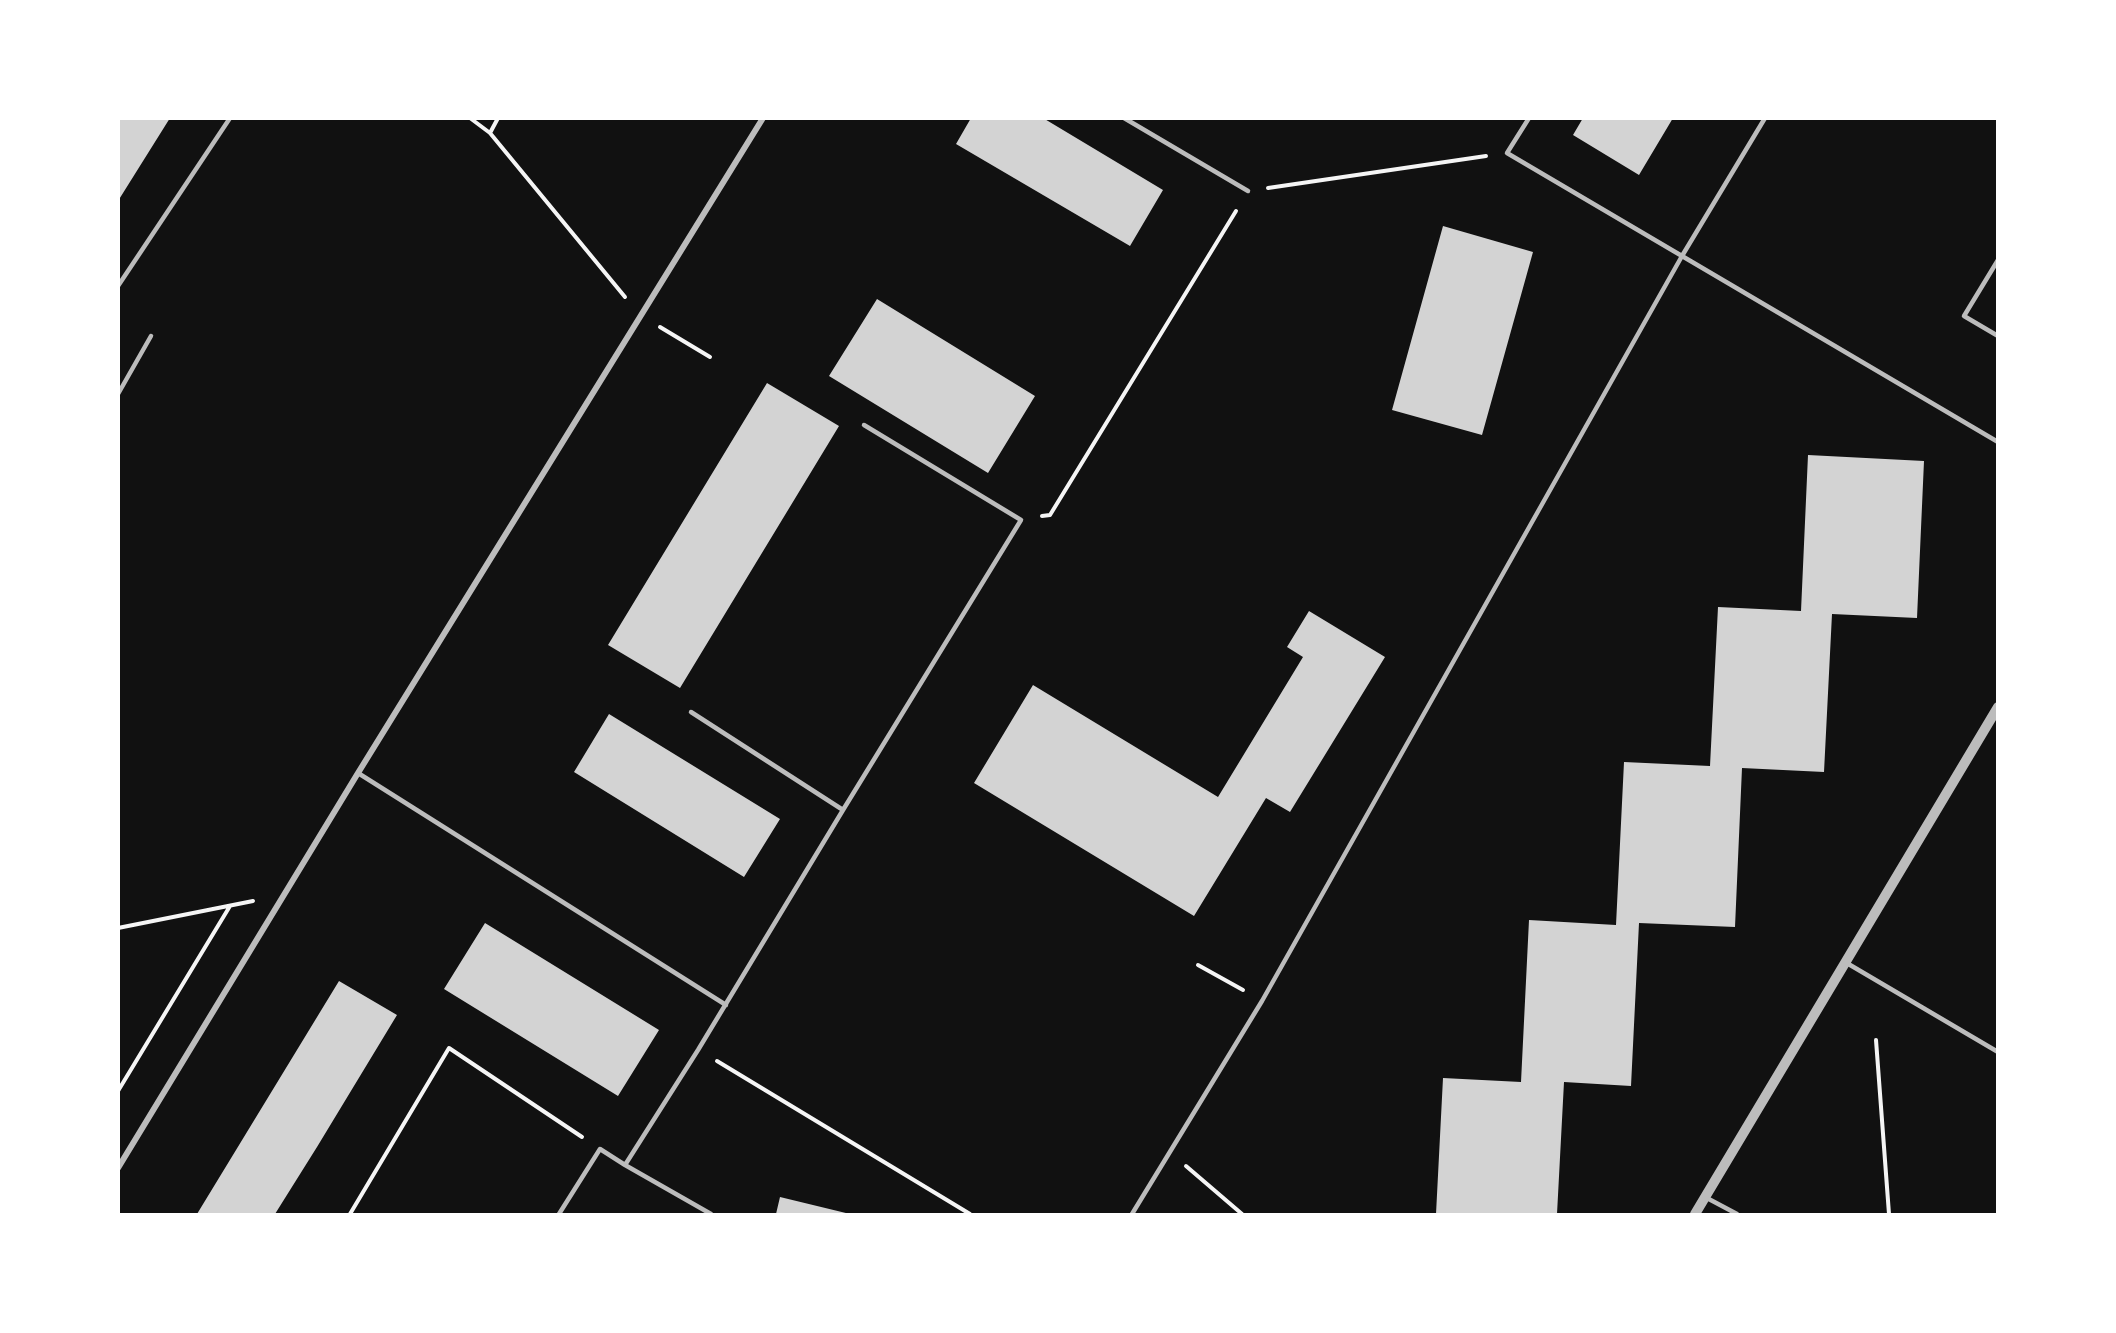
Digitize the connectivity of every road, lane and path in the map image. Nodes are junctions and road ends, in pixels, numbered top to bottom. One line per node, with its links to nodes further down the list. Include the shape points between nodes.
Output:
1 (230, 118): 13 (lane)
2 (470, 118): 8 (path)
3 (498, 118): 8 (path)
4 (762, 118): 14 (street)
5 (1124, 118): 10 (lane)
6 (1529, 118): 9 (lane)
7 (1765, 118): 11 (lane)
8 (489, 133): 14 (path)
9 (1508, 153): 10 (path); 11 (lane)
10 (1248, 190): 21 (path, via 1050,515)
11 (1682, 256): 20 (lane); 31 (lane)
12 (1998, 260): 16 (lane, via 1964,316)
13 (118, 286)
14 (641, 315): 17 (path); 24 (street)
15 (151, 336): 18 (lane)
16 (1998, 336)
17 (710, 357)
18 (118, 394)
19 (864, 425): 21 (lane)
20 (1998, 442)
21 (1021, 520): 25 (lane)
22 (1997, 709): 29 (street)
23 (691, 712): 25 (lane)
24 (358, 773): 26 (street); 32 (lane)
25 (843, 810): 32 (lane)
26 (284, 896): 27 (path); 40 (street)
27 (230, 906): 28 (path); 36 (path)
28 (118, 928)
29 (1845, 962): 35 (lane); 41 (street)
30 (1198, 965): 31 (path)
31 (1262, 1001): 38 (lane)
32 (726, 1005): 34 (lane)
33 (1876, 1040): 50 (path)
34 (698, 1050): 39 (lane); 45 (path)
35 (1998, 1052)
36 (118, 1091)
37 (600, 1149): 39 (lane); 42 (path, via 449,1048); 43 (lane)
38 (1170, 1152): 46 (lane); 47 (path)
39 (625, 1165): 44 (lane)
40 (118, 1168)
41 (1706, 1197): 48 (street); 49 (lane)
42 (350, 1215)
43 (559, 1215)
44 (711, 1215)
45 (970, 1215)
46 (1132, 1215)
47 (1242, 1215)
48 (1695, 1215)
49 (1737, 1215)
50 (1889, 1215)

